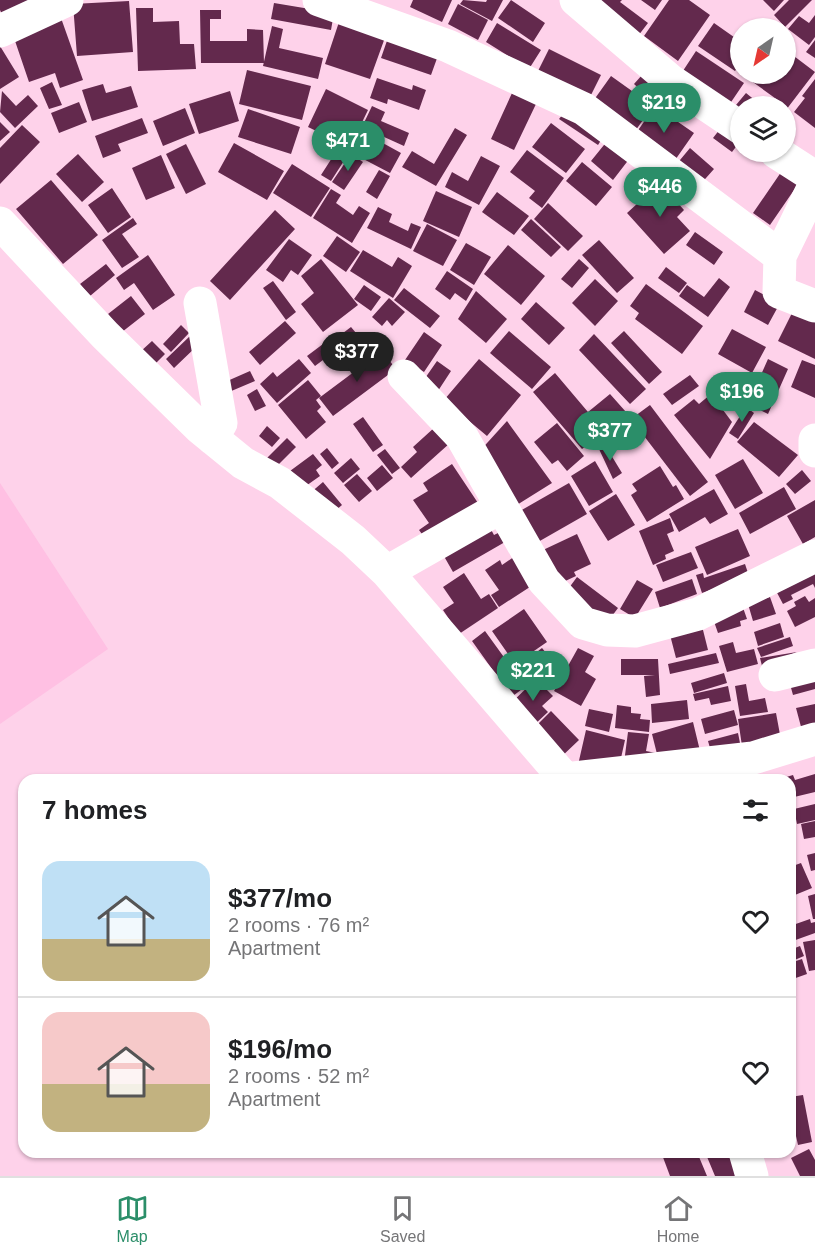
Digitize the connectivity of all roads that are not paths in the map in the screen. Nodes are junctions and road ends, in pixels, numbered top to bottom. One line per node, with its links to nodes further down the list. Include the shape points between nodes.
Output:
1 (320, 0): 10 (street, via 448,45 584,109)
2 (576, 0): 5 (street, via 671,81)
3 (56, 2): 4 (street)
4 (0, 32)
5 (730, 121)
6 (792, 162): 7 (street)
7 (815, 177)
8 (815, 184): 10 (street)
9 (0, 223): 14 (street, via 105,335)
10 (780, 256): 12 (street, via 779,292)
11 (200, 303): 14 (street, via 221,423)
12 (815, 306)
13 (404, 376): 17 (street, via 462,437)
14 (212, 438): 19 (street, via 243,464 280,483)
15 (815, 440): 16 (street)
16 (815, 451)
17 (501, 507): 18 (street, via 544,581 583,623 607,630 635,631 698,614); 19 (street)
18 (815, 556)
19 (387, 572): 23 (street)
20 (815, 665): 21 (street)
21 (775, 675)
22 (815, 739): 24 (street, via 753,758)
23 (562, 774)
24 (611, 774)
25 (747, 1158): 26 (street)
26 (752, 1176)

